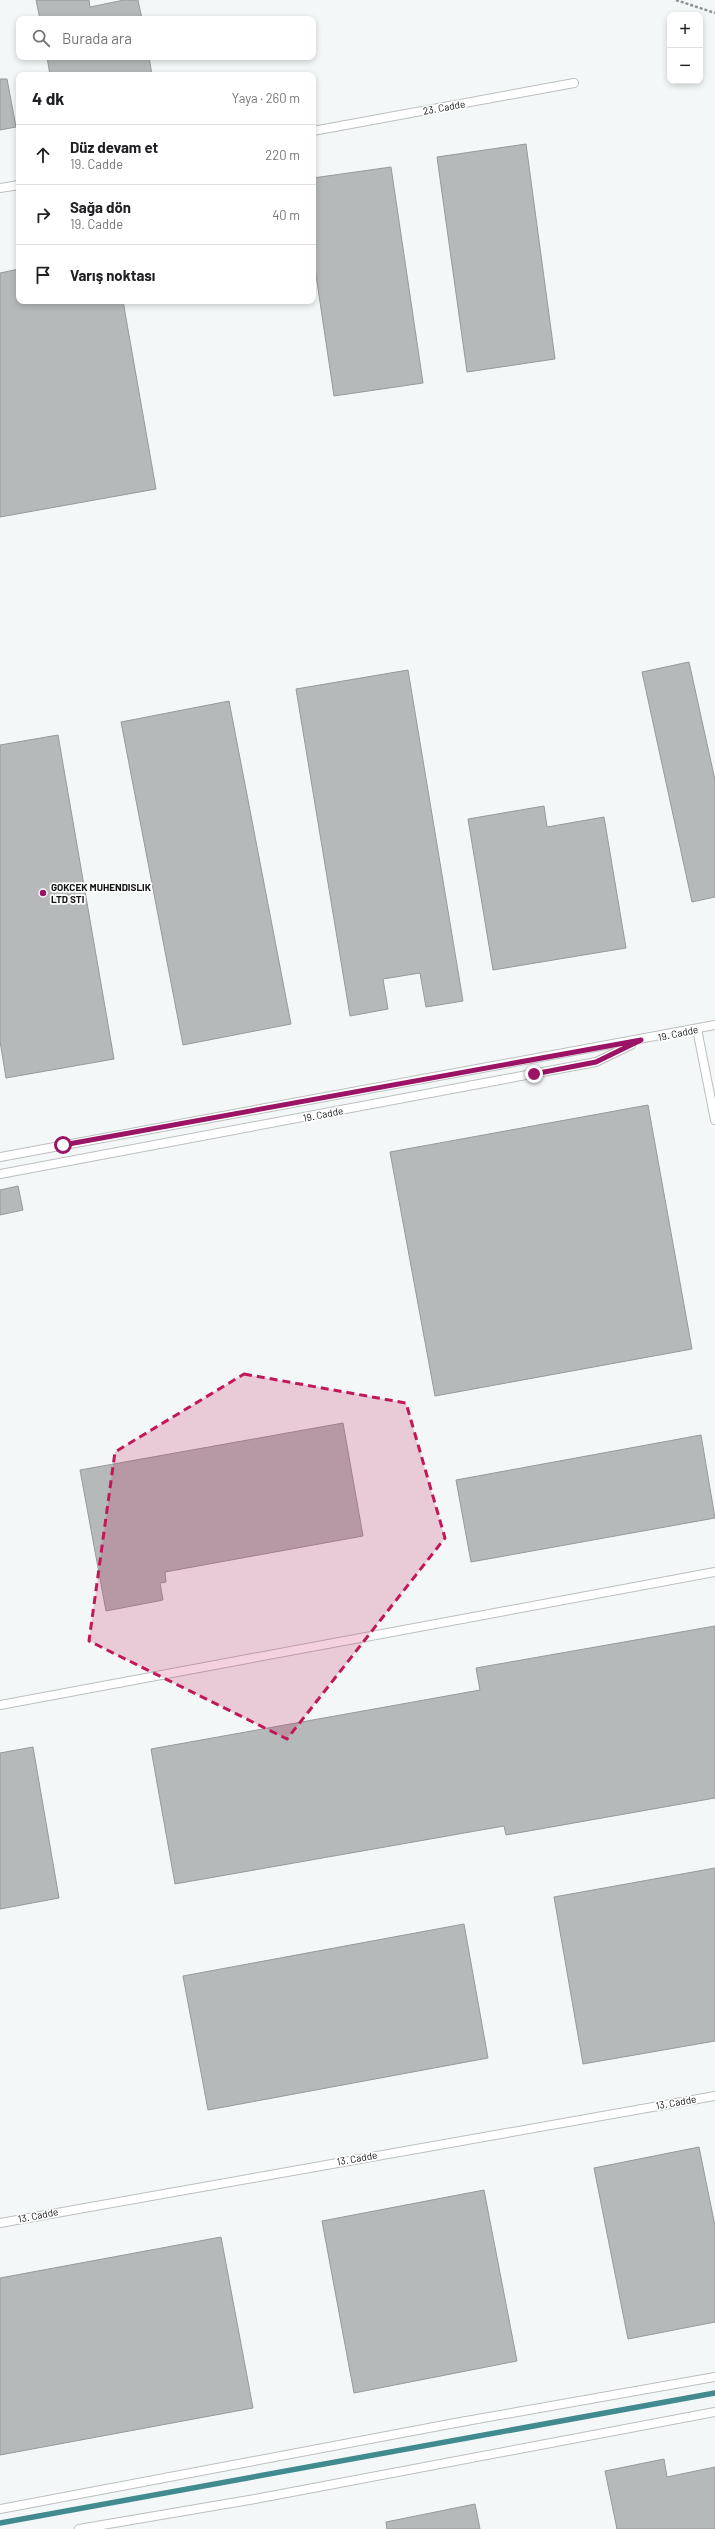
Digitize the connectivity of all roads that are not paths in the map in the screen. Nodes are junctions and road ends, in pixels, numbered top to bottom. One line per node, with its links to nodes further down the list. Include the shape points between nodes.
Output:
1 (574, 83): 2 (lane, 23. Cadde)
2 (316, 130)
3 (16, 185): 4 (lane)
4 (0, 188)
5 (715, 1025): 6 (lane, 19. Cadde)
6 (697, 1029): 7 (lane, 19. Cadde); 8 (lane)
7 (641, 1040): 9 (lane, 19. Cadde); 10 (lane, 19. Cadde, via 596,1062)
8 (715, 1120)
9 (0, 1157)
10 (0, 1174)
11 (715, 1572): 12 (lane)
12 (0, 1705)
13 (715, 2096): 14 (lane, 13. Cadde)
14 (0, 2223)
15 (715, 2377): 17 (lane, via 448,2424)
16 (715, 2412): 18 (lane, via 255,2499)
17 (0, 2509)
18 (79, 2529)

